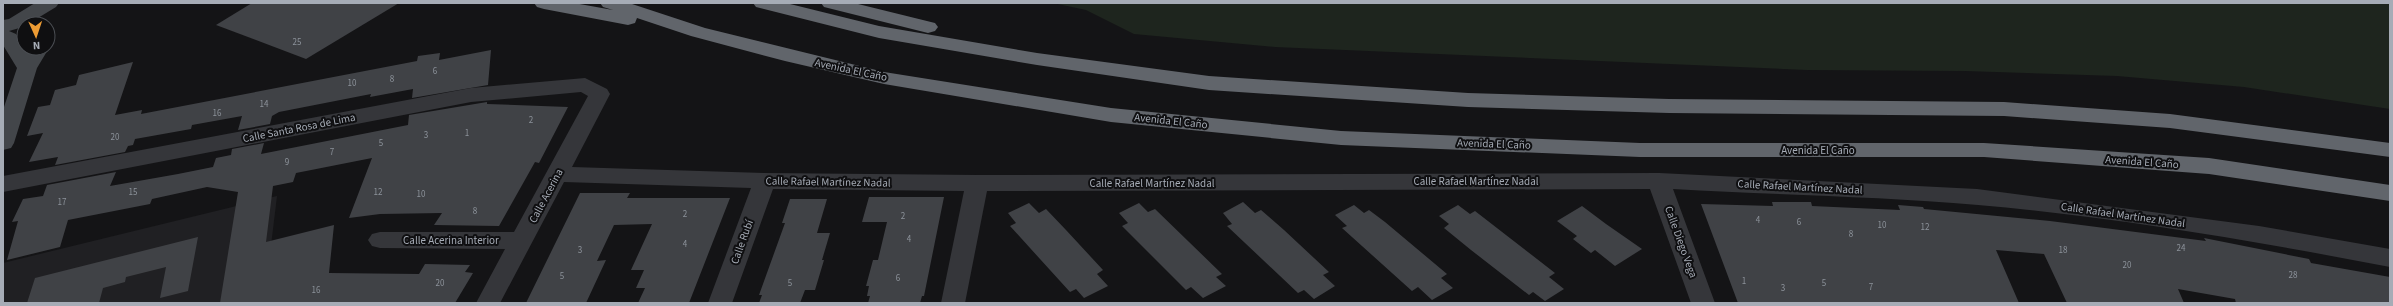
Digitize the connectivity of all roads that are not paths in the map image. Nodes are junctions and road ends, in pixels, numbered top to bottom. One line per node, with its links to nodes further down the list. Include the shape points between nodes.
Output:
1 (51, 3): 6 (main road); 7 (main road, via 23,19)
2 (544, 3): 8 (highway)
3 (610, 3): 8 (highway, Avenida El Caño)
4 (763, 3): 11 (highway, via 880,32)
5 (831, 3): 11 (highway, via 956,34)
6 (48, 16)
7 (3, 26)
8 (698, 32): 21 (highway, Avenida El Caño, via 792,57 923,84 1111,115 1333,137 1640,150 1984,150 2209,166)
9 (3, 35): 12 (main road, via 9,38)
10 (34, 56): 12 (main road)
11 (1037, 59): 15 (highway, via 1209,83 1452,99 1669,106 2004,109 2170,121)
12 (27, 68): 14 (main road)
13 (594, 91): 16 (street, Calle Acerina, via 600,94); 19 (street, Calle Santa Rosa de Lima, via 585,85 470,95)
14 (3, 142)
15 (2390, 150)
16 (558, 174): 17 (street, Calle Rafael Martínez Nadal); 23 (street, Calle Acerina)
17 (765, 181): 20 (street, Calle Rafael Martínez Nadal); 26 (street, Calle Rubí)
18 (1659, 181): 20 (street, Calle Rafael Martínez Nadal); 24 (street, Calle Rafael Martínez Nadal, via 1977,197 2259,234); 28 (street, Calle Diego Vega)
19 (3, 184)
20 (977, 184): 27 (street)
21 (2390, 193)
22 (380, 240): 23 (street, Calle Acerina Interior)
23 (522, 241): 25 (street, Calle Acerina)
24 (2390, 258)
25 (488, 303)
26 (720, 303)
27 (953, 303)
28 (1703, 303)

